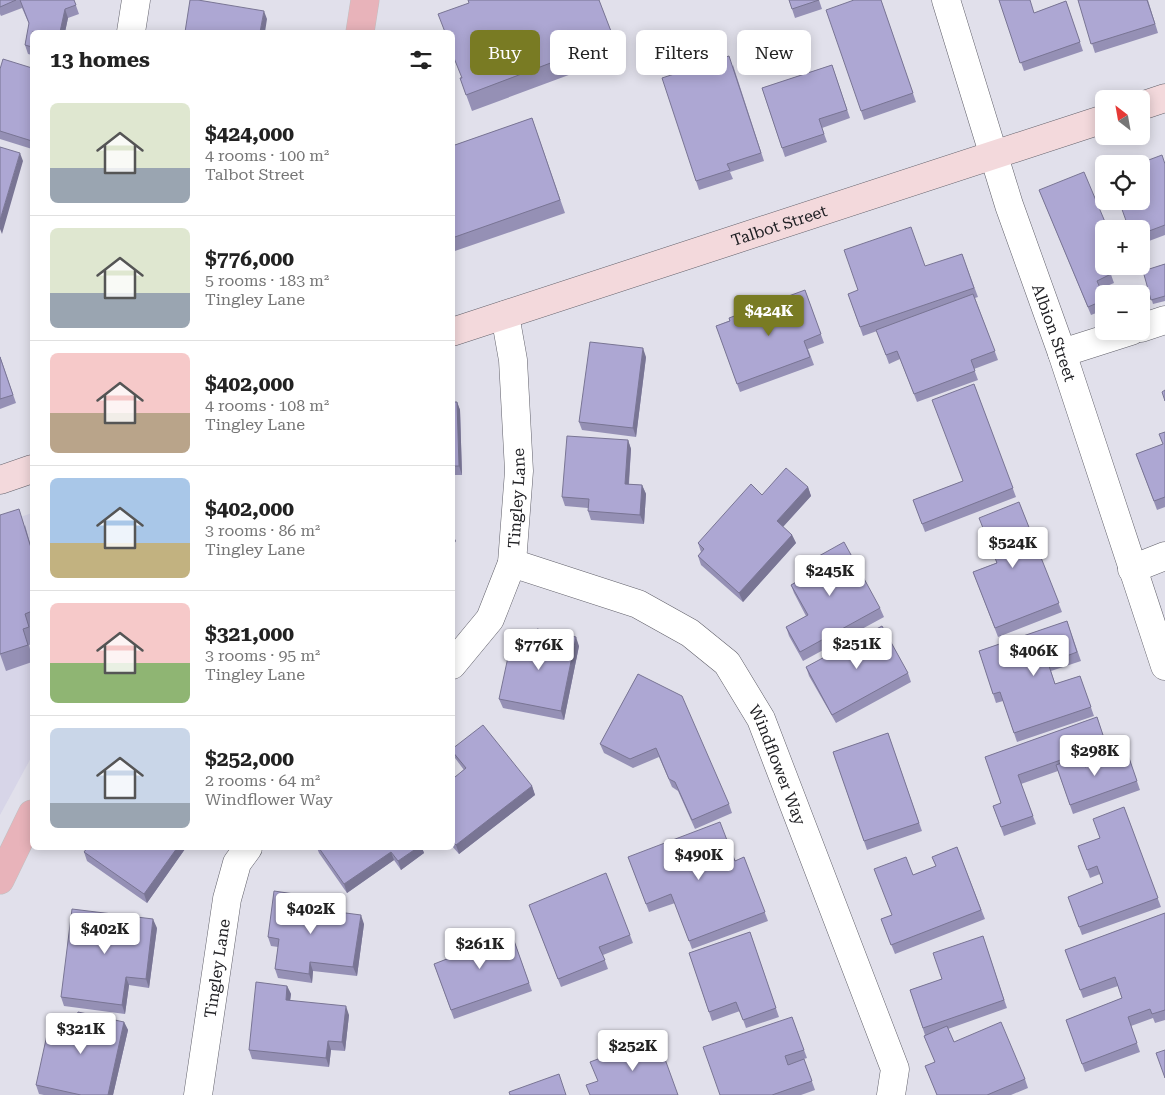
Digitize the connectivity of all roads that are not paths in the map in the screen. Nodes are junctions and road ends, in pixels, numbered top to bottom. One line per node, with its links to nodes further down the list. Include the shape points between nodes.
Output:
1 (136, 0): 4 (street)
2 (365, 0): 5 (main road)
3 (946, 0): 9 (street, Albion Street)
4 (131, 30)
5 (360, 30)
6 (1165, 98): 7 (main road)
7 (1150, 103)
8 (1095, 122): 9 (main road, Talbot Street)
9 (995, 155): 10 (main road, Talbot Street); 15 (street, Albion Street, via 1009,205)
10 (505, 315): 13 (main road, Talbot Street); 19 (street, Tingley Lane, via 513,360 518,471)
11 (1165, 320): 12 (street)
12 (1150, 325)
13 (455, 331)
14 (1103, 340): 15 (street)
15 (1062, 353): 20 (street, Albion Street)
16 (30, 470): 17 (main road)
17 (0, 480)
18 (1165, 556): 20 (street)
19 (512, 563): 21 (street, Tingley Lane, via 490,619); 27 (street, Windflower Way, via 638,604 690,633 727,664 761,719 895,1069)
20 (1132, 569): 22 (street, Albion Street)
21 (455, 661)
22 (1165, 666)
23 (30, 818): 25 (main road)
24 (247, 850): 26 (street, Tingley Lane, via 237,863 227,899)
25 (0, 880)
26 (198, 1095)
27 (891, 1095)

